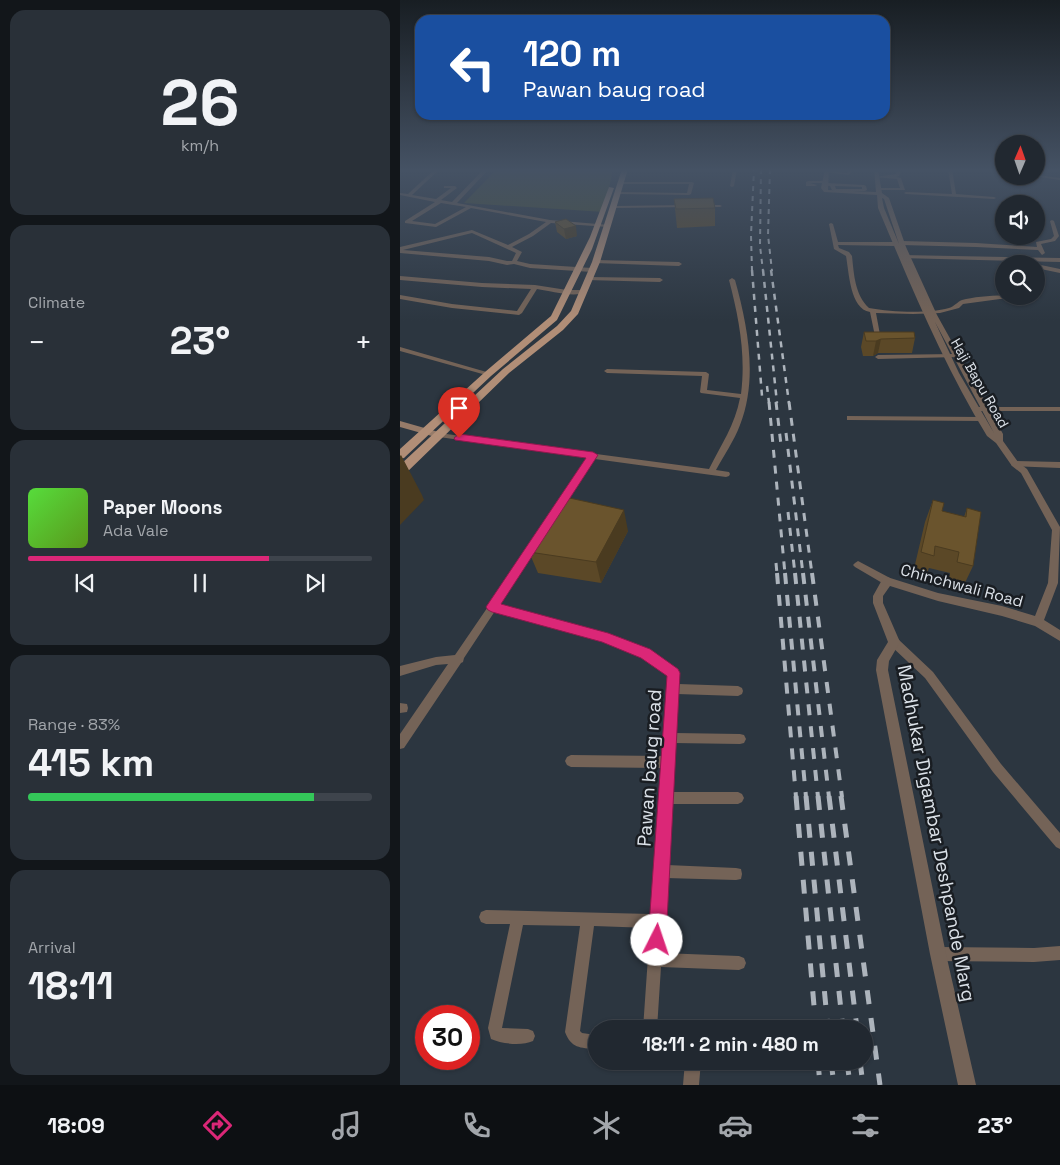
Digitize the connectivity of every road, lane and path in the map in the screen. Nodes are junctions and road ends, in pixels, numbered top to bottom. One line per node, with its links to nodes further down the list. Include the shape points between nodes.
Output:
1 (411, 220): 2 (street, via 407,222 436,226)
2 (447, 220)
3 (543, 220): 7 (street)
4 (601, 220): 10 (main road)
5 (610, 220): 11 (main road)
6 (889, 220): 13 (street, Haji Bapu Road)
7 (550, 221): 10 (street); 14 (street)
8 (1052, 221): 15 (street, via 1057,236 1038,243)
9 (831, 224): 12 (street)
10 (599, 226): 11 (street); 24 (main road)
11 (608, 226): 25 (main road)
12 (835, 243): 13 (street); 35 (street, via 837,249 849,256 857,298)
13 (899, 244): 15 (street); 18 (street, Haji Bapu Road)
14 (508, 247): 16 (street, via 472,231); 21 (street, via 519,252)
15 (1040, 249): 20 (street)
16 (400, 250): 21 (street)
17 (1059, 256): 20 (street)
18 (905, 257): 19 (street); 36 (street, Haji Bapu Road)
19 (995, 259)
20 (1046, 260)
21 (514, 262): 24 (street)
22 (679, 264): 25 (street)
23 (1045, 268): 26 (street)
24 (578, 270): 25 (street); 31 (main road)
25 (593, 270): 28 (street); 32 (main road)
26 (1060, 271)
27 (400, 278): 30 (street)
28 (660, 280)
29 (732, 280): 45 (street, via 742,317 748,370)
30 (535, 286): 31 (street); 33 (street, via 519,313)
31 (567, 292): 32 (street); 44 (main road, via 554,318)
32 (584, 292): 53 (main road, via 571,317 506,371)
33 (400, 297)
34 (995, 298): 36 (street, via 962,302 947,311)
35 (873, 311): 36 (street); 37 (street)
36 (929, 312): 39 (street, Haji Bapu Road)
37 (878, 340)
38 (400, 349): 44 (street)
39 (951, 356): 40 (street); 42 (street, Haji Bapu Road); 43 (street, Haji Bapu Road)
40 (878, 357)
41 (607, 371): 45 (street, via 706,374 703,392)
42 (955, 373): 43 (street); 46 (street, Haji Bapu Road)
43 (964, 373): 46 (street, Haji Bapu Road)
44 (488, 374): 52 (main road)
45 (743, 396): 59 (street, via 739,418)
46 (980, 409): 47 (street); 49 (street, Haji Bapu Road); 51 (street, Haji Bapu Road)
47 (1060, 409)
48 (850, 418): 49 (street)
49 (982, 419): 51 (street, Haji Bapu Road)
50 (400, 424): 52 (main road)
51 (992, 429): 56 (street, Haji Bapu Road)
52 (425, 431): 53 (main road); 54 (main road)
53 (439, 435): 55 (street); 58 (main road)
54 (400, 455)
55 (593, 455): 59 (street); 61 (street)
56 (1015, 464): 57 (street); 66 (street, via 1024,471 1057,530 1053,583)
57 (1060, 465)
58 (400, 472)
59 (711, 472): 60 (street)
60 (726, 474)
61 (557, 511)
62 (540, 536): 65 (street)
63 (858, 564): 64 (street)
64 (887, 581): 66 (street, Chinchwali Road); 68 (street, Chinchwali Road, via 878,596 878,603)
65 (492, 607): 69 (street); 71 (street, Pawan baug road, via 603,637 646,654 674,673)
66 (1038, 622): 67 (street, Chinchwali Road)
67 (1060, 636)
68 (894, 642): 80 (street, Madhukar Digambar Deshpande Marg, via 929,675 997,768); 88 (street, Madhukar Digambar Deshpande Marg, via 883,660 882,670)
69 (459, 659): 70 (street, via 436,661); 75 (street)
70 (400, 671)
71 (672, 688): 72 (street); 73 (street, Pawan baug road)
72 (738, 691)
73 (669, 738): 74 (street); 77 (street, Pawan baug road)
74 (740, 740)
75 (400, 744)
76 (571, 761): 77 (street)
77 (668, 762): 78 (street, Pawan baug road)
78 (666, 798): 79 (street); 81 (street, Pawan baug road)
79 (738, 798)
80 (1060, 843)
81 (661, 871): 82 (street); 86 (street, Pawan baug road)
82 (736, 874)
83 (486, 917): 84 (street)
84 (518, 918): 85 (street); 92 (street, via 495,1028 500,1036)
85 (588, 919): 86 (street); 93 (street, via 572,1032 574,1038)
86 (658, 921): 89 (street, Pawan baug road)
87 (1060, 953): 88 (street)
88 (938, 954): 96 (street, Madhukar Digambar Deshpande Marg)
89 (656, 960): 90 (street); 91 (street, Pawan baug road)
90 (739, 963)
91 (651, 1020)
92 (528, 1036)
93 (588, 1042)
94 (692, 1070): 95 (street)
95 (691, 1085)
96 (967, 1085)

